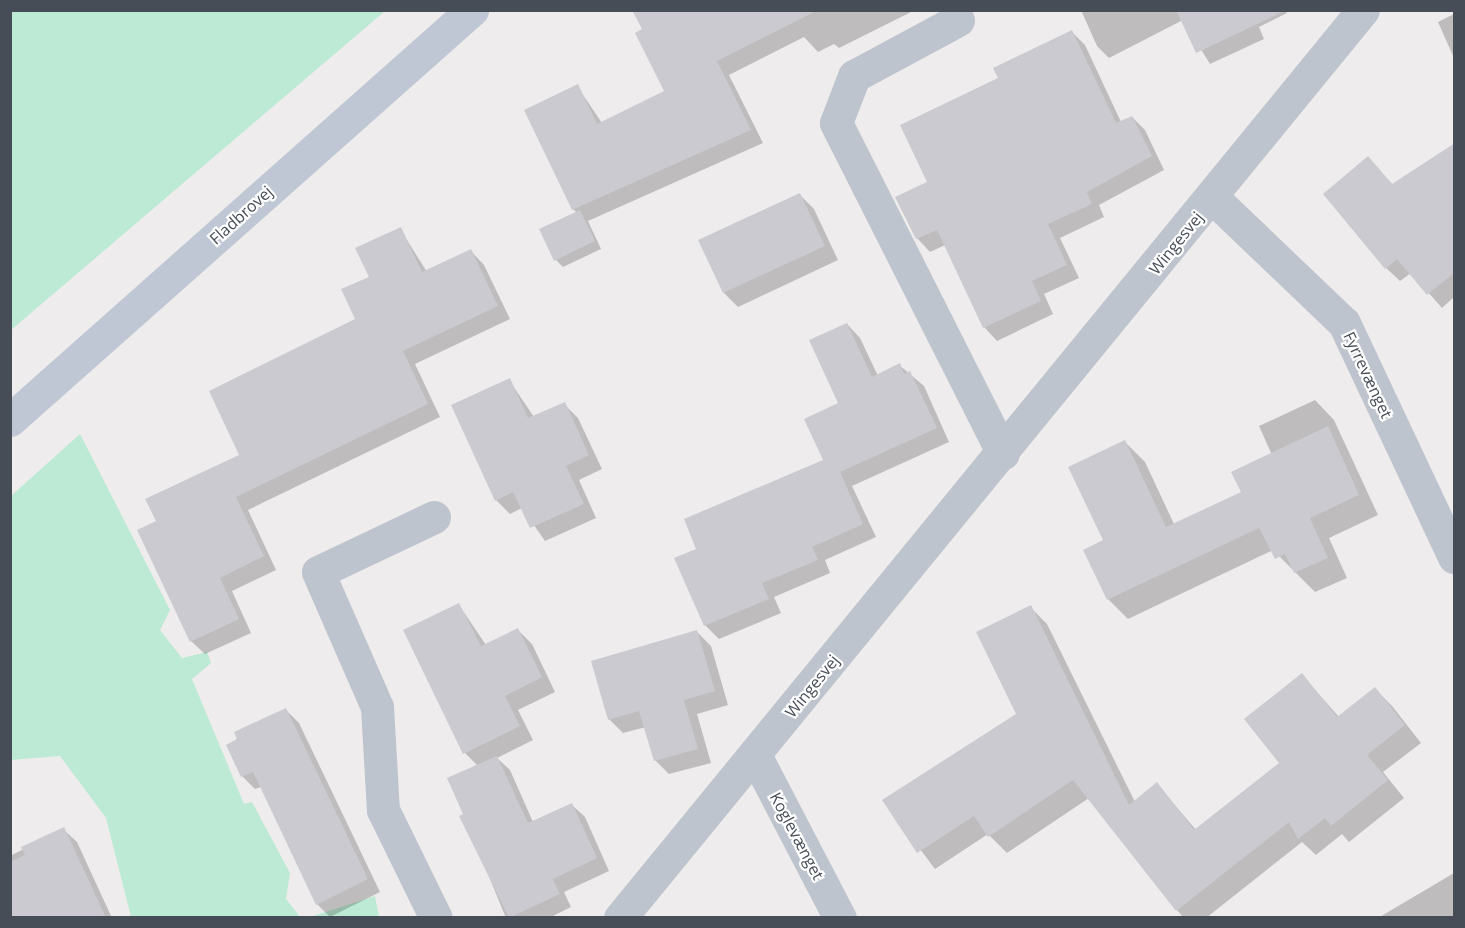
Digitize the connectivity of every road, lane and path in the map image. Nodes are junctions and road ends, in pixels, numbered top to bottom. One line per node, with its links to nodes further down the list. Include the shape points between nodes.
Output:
1 (472, 10): 5 (main road, Fladbrovej)
2 (1349, 17): 4 (street, Wingesvej)
3 (958, 20): 6 (street, via 854,76 836,123)
4 (1213, 198): 6 (street, Wingesvej); 8 (street, Fyrrevænget, via 1344,323)
5 (10, 420)
6 (1003, 453): 9 (street, Wingesvej)
7 (434, 517): 10 (street, via 318,572 377,707 383,810)
8 (1455, 557)
9 (755, 755): 11 (street, Wingesvej); 12 (street, Koglevænget)
10 (436, 918)
11 (620, 918)
12 (840, 918)

